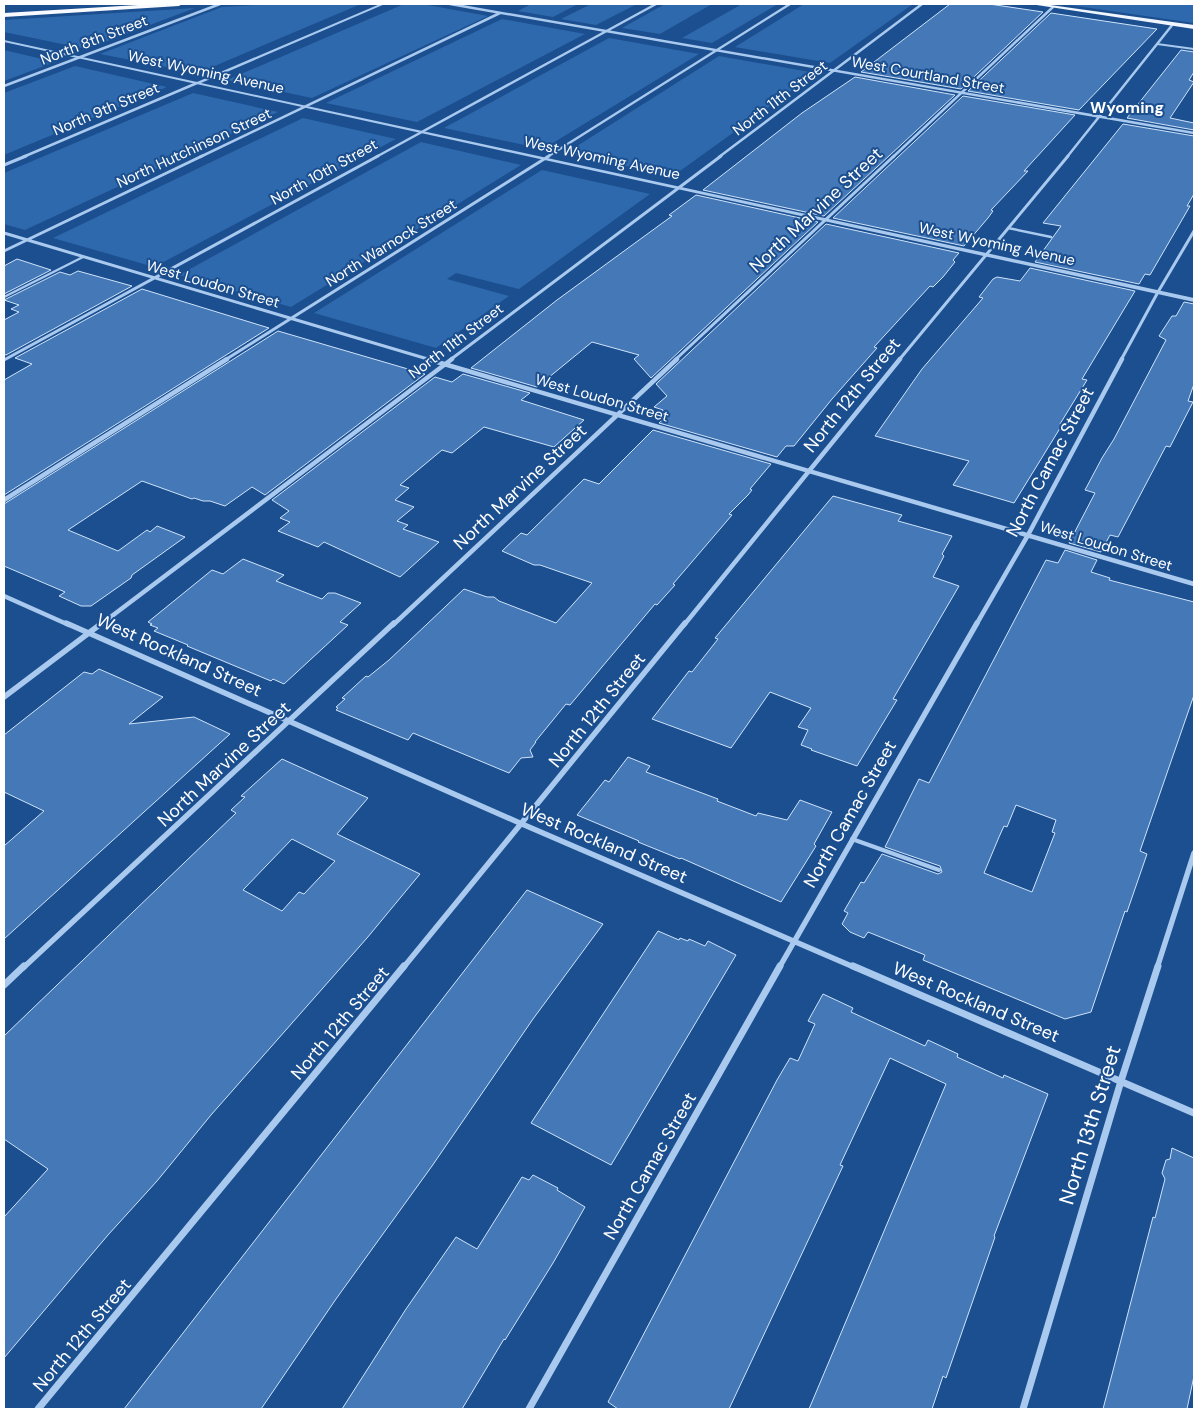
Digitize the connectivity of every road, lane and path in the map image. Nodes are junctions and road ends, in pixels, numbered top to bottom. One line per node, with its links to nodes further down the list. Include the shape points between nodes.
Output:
1 (70, 4): 11 (highway)
2 (178, 4): 13 (highway)
3 (220, 4): 21 (street, North 8th Street)
4 (383, 4): 23 (street, North 9th Street)
5 (450, 4): 12 (street, West Courtland Street)
6 (656, 4): 16 (street, North 10th Street)
7 (790, 4): 20 (street, North Warnock Street)
8 (922, 4): 22 (street, North 11th Street)
9 (1033, 4): 10 (main road)
10 (1053, 7): 14 (main road); 25 (street, North Marvine Street)
11 (4, 8)
12 (501, 12): 16 (street, West Courtland Street); 26 (street, North Hutchinson Street)
13 (4, 15)
14 (1173, 24): 15 (main road); 18 (street, North 12th Street)
15 (1194, 27)
16 (607, 31): 20 (street, West Courtland Street); 28 (street, North 10th Street)
17 (4, 42): 21 (street, West Wyoming Avenue)
18 (1157, 44): 19 (lane); 27 (street, North 12th Street)
19 (1194, 49)
20 (716, 50): 22 (street, West Courtland Street); 30 (street, North Warnock Street)
21 (78, 57): 23 (street, West Wyoming Avenue); 24 (street, North 8th Street)
22 (835, 70): 25 (street, West Courtland Street); 32 (street, North 11th Street)
23 (197, 83): 26 (street, West Wyoming Avenue); 31 (street, North 9th Street)
24 (4, 86)
25 (963, 93): 27 (street, West Courtland Street); 33 (street, North Marvine Street)
26 (307, 107): 28 (street, West Wyoming Avenue); 38 (street, North Hutchinson Street)
27 (1100, 116): 29 (street, West Courtland Street); 34 (street, North 12th Street)
28 (421, 132): 30 (street, West Wyoming Avenue); 42 (street, North 10th Street)
29 (1194, 133)
30 (546, 158): 32 (street, West Wyoming Avenue); 46 (street, North Warnock Street)
31 (4, 165)
32 (680, 187): 33 (street, West Wyoming Avenue); 48 (street, North 11th Street)
33 (825, 219): 40 (street, West Wyoming Avenue); 49 (street, North Marvine Street)
34 (1008, 228): 37 (lane); 40 (street, North 12th Street)
35 (1194, 231): 43 (street, North Camac Street)
36 (4, 233): 38 (street, West Loudon Street)
37 (1051, 237)
38 (28, 240): 39 (street, North Hutchinson Street); 41 (street, West Loudon Street)
39 (4, 251)
40 (986, 255): 43 (street, West Wyoming Avenue); 50 (street, North 12th Street)
41 (83, 257): 42 (street, West Loudon Street); 44 (lane)
42 (153, 279): 46 (street, West Loudon Street); 47 (street, North 10th Street)
43 (1158, 292): 45 (street, West Wyoming Avenue); 52 (street, North Camac Street)
44 (4, 297)
45 (1194, 300)
46 (292, 319): 48 (street, West Loudon Street); 51 (street, North Warnock Street)
47 (4, 360)
48 (445, 364): 49 (street, West Loudon Street); 55 (street, North 11th Street)
49 (618, 414): 50 (street, West Loudon Street); 57 (street, North Marvine Street)
50 (809, 470): 52 (street, West Loudon Street); 58 (street, North 12th Street)
51 (4, 500)
52 (1028, 535): 53 (street, West Loudon Street); 59 (street, North Camac Street)
53 (1194, 584)
54 (4, 596): 55 (street, West Rockland Street)
55 (89, 632): 56 (street, North 11th Street); 57 (street, West Rockland Street)
56 (4, 696)
57 (290, 721): 58 (street, West Rockland Street); 63 (street, North Marvine Street)
58 (522, 824): 62 (street, West Rockland Street); 66 (street, North 12th Street)
59 (852, 840): 61 (lane); 62 (street, North Camac Street)
60 (1194, 853): 64 (street, North 13th Street)
61 (939, 870)
62 (795, 941): 64 (street, West Rockland Street); 67 (street, North Camac Street)
63 (4, 986)
64 (1121, 1081): 65 (street, West Rockland Street); 68 (street, North 13th Street)
65 (1194, 1113)
66 (38, 1409)
67 (529, 1409)
68 (1023, 1409)

